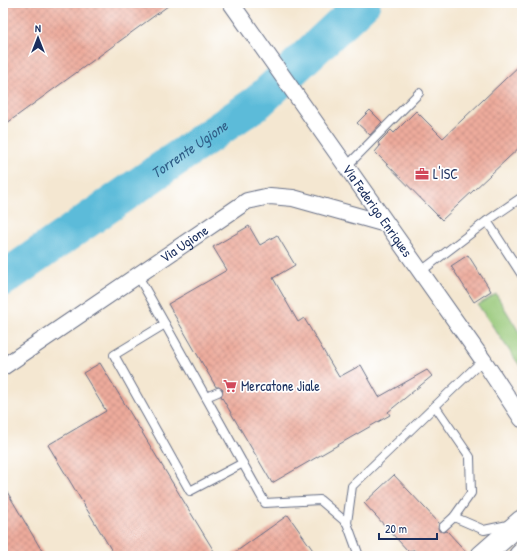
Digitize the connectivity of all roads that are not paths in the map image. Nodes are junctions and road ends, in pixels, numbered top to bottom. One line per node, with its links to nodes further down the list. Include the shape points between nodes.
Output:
1 (234, 7): 3 (street, Via Federigo Enriques)
2 (419, 93): 3 (lane)
3 (347, 166): 6 (street, Via Federigo Enriques)
4 (522, 197): 5 (lane)
5 (487, 221): 7 (lane); 8 (lane)
6 (386, 224): 7 (street, Via Federigo Enriques); 9 (street, Via Ugione, via 293,198 270,196 246,202)
7 (420, 272): 11 (street, Via Federigo Enriques)
8 (522, 275)
9 (138, 276): 10 (lane); 12 (street, Via Ugione)
10 (165, 324): 14 (lane); 17 (lane, via 114,355 190,491)
11 (483, 360): 15 (lane); 16 (street, Via Federigo Enriques)
12 (3, 368)
13 (218, 392): 14 (lane)
14 (206, 397): 17 (lane)
15 (435, 406): 18 (lane, via 470,457 471,494); 20 (lane, via 352,486)
16 (522, 419)
17 (242, 463): 20 (lane, via 265,503 320,500)
18 (454, 517): 19 (lane, via 484,530); 21 (lane)
19 (521, 522): 23 (main road)
20 (347, 523): 22 (lane)
21 (443, 527)
22 (359, 556)
23 (482, 556)

